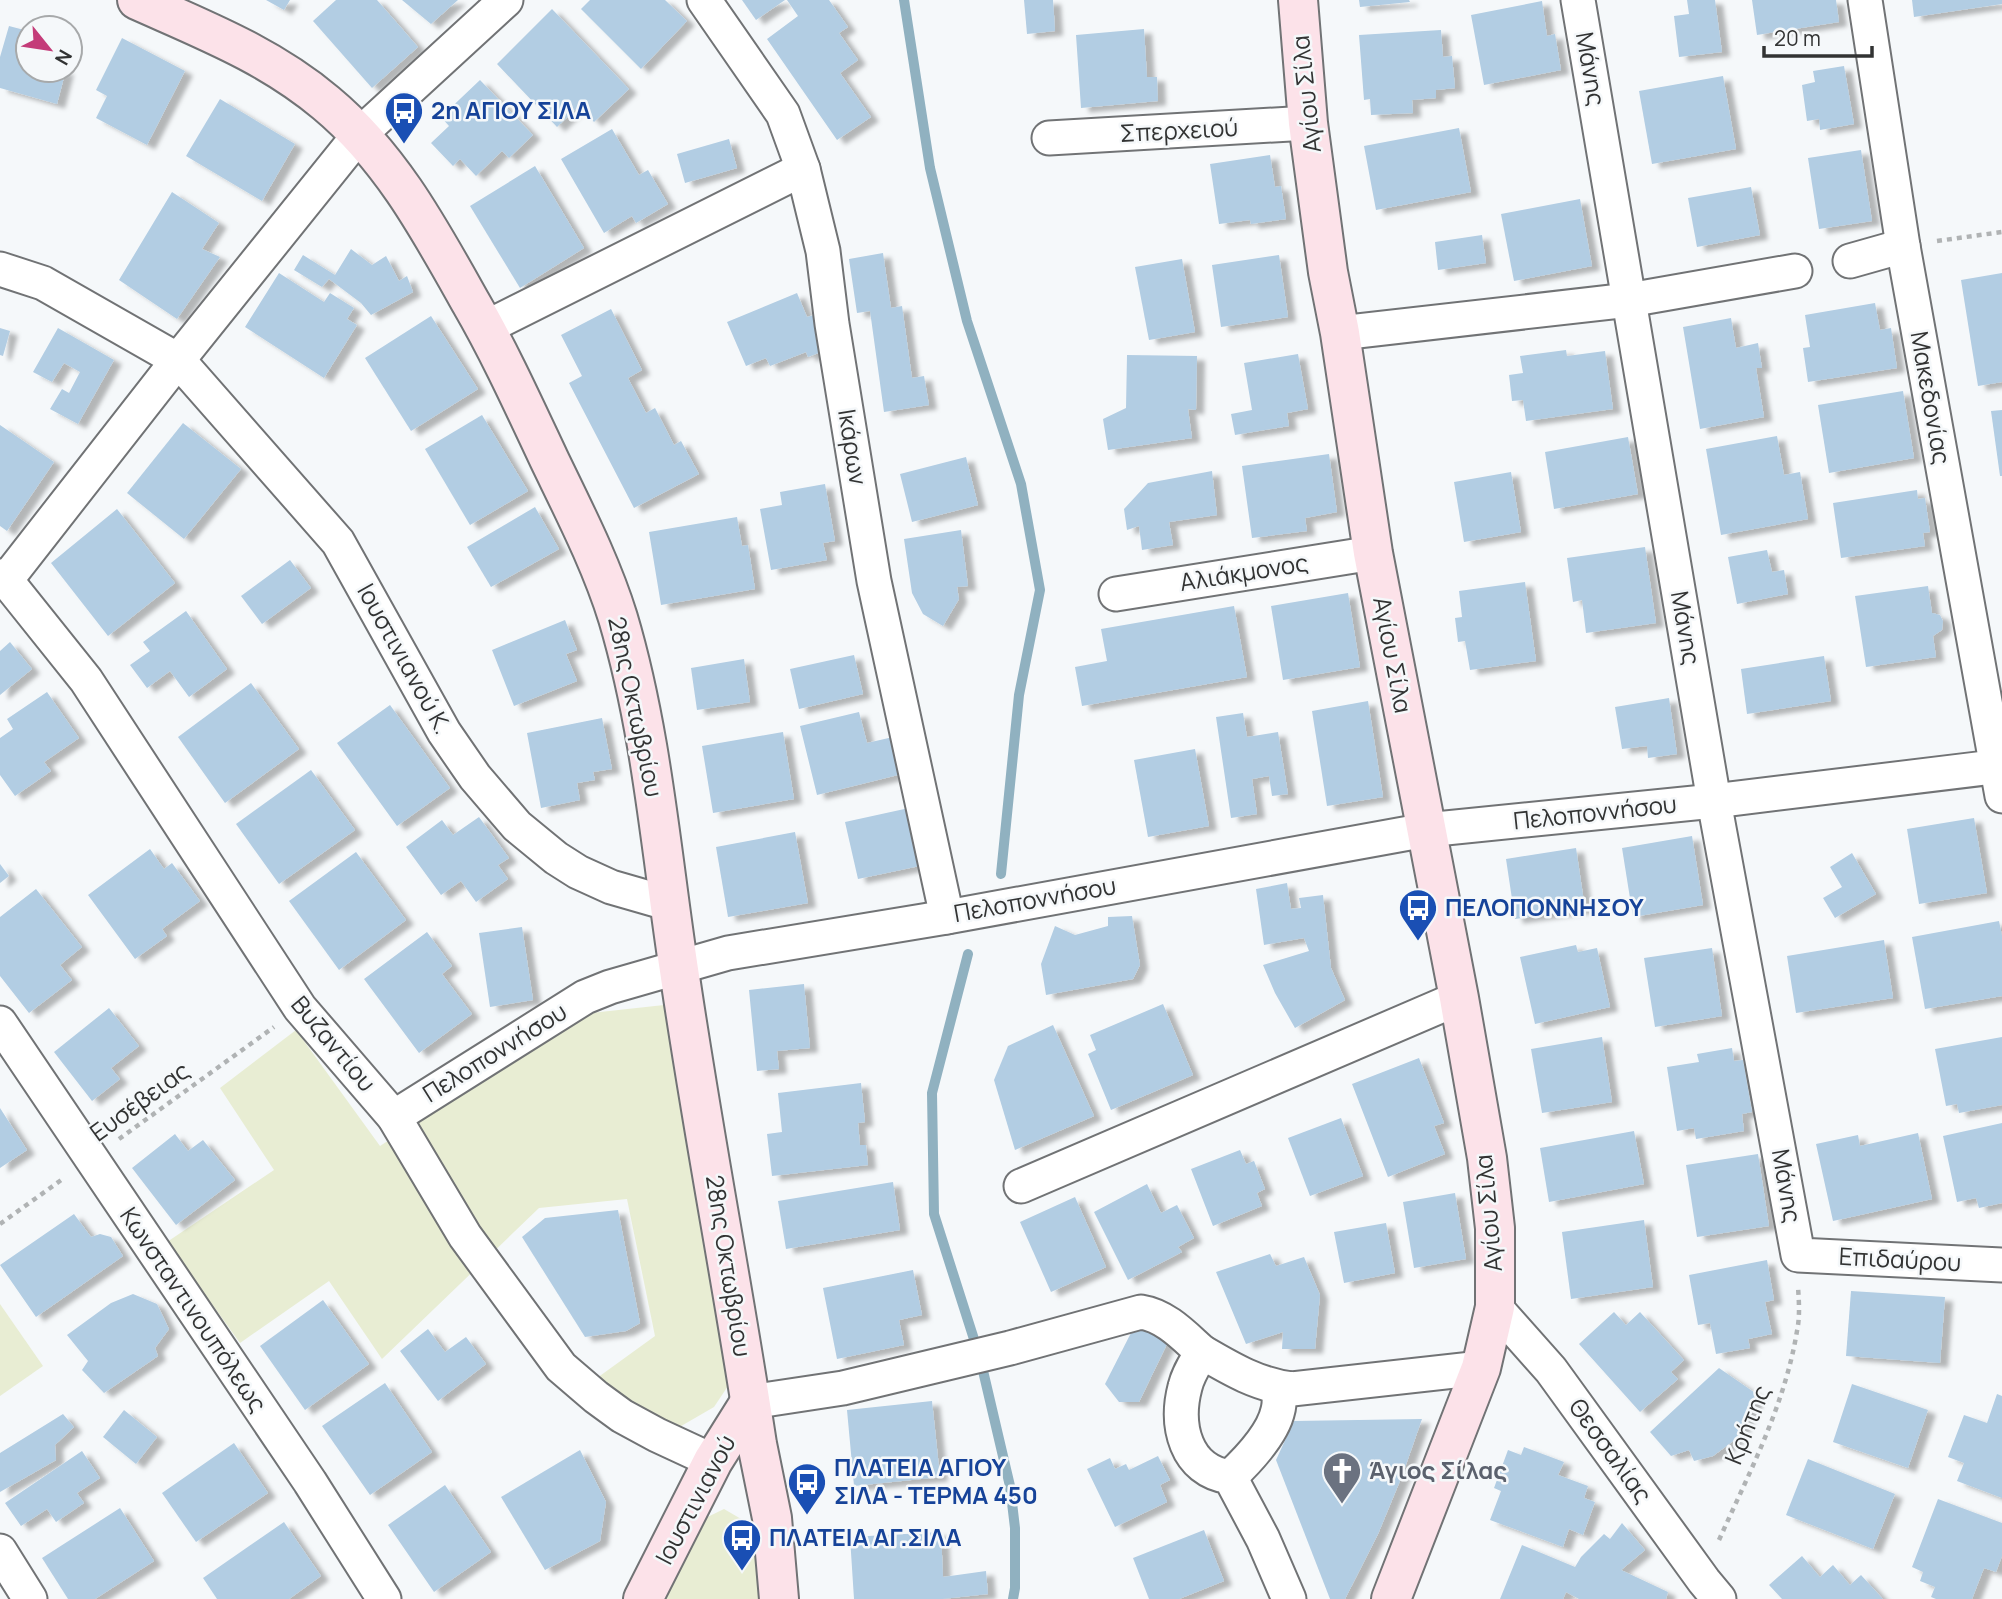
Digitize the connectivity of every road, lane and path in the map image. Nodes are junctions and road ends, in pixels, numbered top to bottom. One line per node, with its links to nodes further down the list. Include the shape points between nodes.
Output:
1 (137, 0): 8 (street, 28ης Οκτωβρίου, via 266,60 329,105)
2 (506, 0): 8 (street)
3 (704, 0): 10 (street, Ικάρων, via 783,114)
4 (1298, 0): 7 (street, Αγίου Σίλα)
5 (1578, 0): 16 (street, Μάνης)
6 (1865, 0): 12 (street, Μακεδονίας)
7 (1308, 123): 9 (street, Σπερχειού); 18 (street, Αγίου Σίλα)
8 (359, 135): 17 (street, 28ης Οκτωβρίου, via 410,197); 19 (street)
9 (1049, 138)
10 (803, 169): 17 (street); 27 (street, Ικάρων, via 823,251 874,581)
11 (2002, 232): 12 (path)
12 (1903, 246): 13 (street); 23 (street, Μακεδονίας)
13 (1850, 261)
14 (0, 269): 19 (street, Ιουστινιανού Κ., via 43,283)
15 (1795, 271): 16 (street)
16 (1629, 300): 18 (street); 24 (street, Μάνης)
17 (485, 328): 26 (street, 28ης Οκτωβρίου, via 590,544 618,618 647,746)
18 (1340, 333): 20 (street, Αγίου Σίλα)
19 (178, 360): 21 (street); 26 (street, Ιουστινιανού Κ., via 338,542 444,732 517,826 578,872)
20 (1373, 553): 22 (street, Αλιάκμονος); 25 (street, Αγίου Σίλα)
21 (3, 578): 30 (street, Βυζαντίου, via 86,681)
22 (1116, 594)
23 (2000, 776): 24 (street, Πελοποννήσου)
24 (1714, 801): 25 (street, Πελοποννήσου); 36 (street, Μάνης)
25 (1426, 830): 27 (street, Πελοποννήσου); 29 (street, Αγίου Σίλα)
26 (670, 904): 28 (street, 28ης Οκτωβρίου)
27 (947, 916): 28 (street, Πελοποννήσου, via 728,953)
28 (678, 969): 32 (street, Πελοποννήσου, via 585,997); 42 (street, 28ης Οκτωβρίου)
29 (1459, 998): 34 (street); 38 (street, Αγίου Σίλα, via 1487,1158 1495,1228)
30 (300, 1008): 32 (street, Βυζαντίου); 33 (path, Ευσέβειας)
31 (0, 1023): 33 (street, Κωνσταντινουπόλεως)
32 (394, 1117): 43 (street, Βυζαντίου, via 464,1236 561,1367 622,1416)
33 (91, 1159): 35 (path, Ευσέβειας); 48 (street, Κωνσταντινουπόλεως)
34 (1021, 1186)
35 (0, 1224)
36 (1798, 1255): 37 (street, Επιδαύρου); 46 (path, Κρήτης, via 1798,1329 1773,1418 1718,1542)
37 (2002, 1265)
38 (1495, 1307): 40 (street, Αγίου Σίλα); 46 (street, Θεσσαλίας, via 1551,1370)
39 (1202, 1352): 41 (street, via 1237,1373); 42 (street, via 1167,1323 1141,1312 843,1388); 44 (street, via 1185,1387 1182,1434 1205,1468)
40 (1481, 1368): 41 (street); 52 (street, Αγίου Σίλα)
41 (1279, 1388): 44 (street, via 1274,1422 1248,1461)
42 (751, 1402): 43 (street, Ιουστινιανού); 50 (street, 28ης Οκτωβρίου, via 772,1518)
43 (713, 1461): 49 (street, Ιουστινιανού)
44 (1230, 1476): 51 (street)
45 (0, 1551): 47 (street)
46 (1712, 1590)
47 (30, 1599)
48 (384, 1599)
49 (643, 1599)
50 (779, 1599)
51 (1289, 1599)
52 (1391, 1599)

